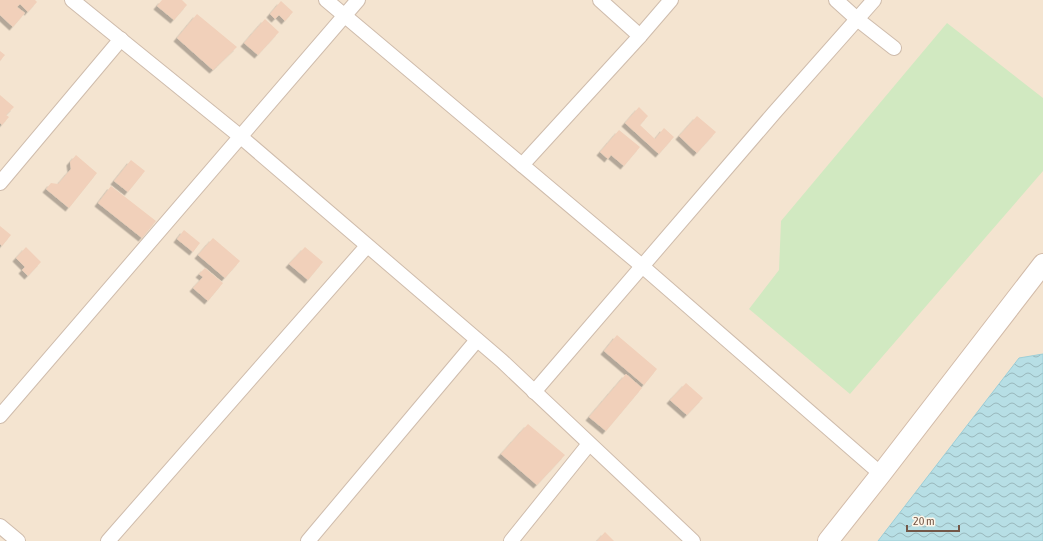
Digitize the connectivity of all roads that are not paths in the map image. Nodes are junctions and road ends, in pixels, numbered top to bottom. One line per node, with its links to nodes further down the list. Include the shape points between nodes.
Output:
1 (72, 0): 11 (street)
2 (326, 0): 8 (street)
3 (358, 0): 8 (street)
4 (600, 0): 10 (street)
5 (670, 0): 10 (street)
6 (836, 0): 9 (street)
7 (874, 0): 9 (street)
8 (345, 16): 13 (street); 14 (street)
9 (857, 19): 12 (street); 18 (street)
10 (640, 36): 14 (street)
11 (120, 39): 13 (street); 15 (street)
12 (894, 48)
13 (241, 137): 16 (street); 21 (street)
14 (522, 165): 18 (street)
15 (0, 183)
16 (367, 246): 19 (street); 26 (street)
17 (1043, 264): 23 (street)
18 (642, 266): 20 (street); 23 (street)
19 (477, 340): 20 (street); 27 (street)
20 (534, 392): 22 (street)
21 (0, 416)
22 (589, 444): 28 (street); 29 (street)
23 (882, 474): 30 (street)
24 (0, 526): 25 (street)
25 (18, 541)
26 (108, 541)
27 (308, 541)
28 (511, 541)
29 (693, 541)
30 (828, 541)

